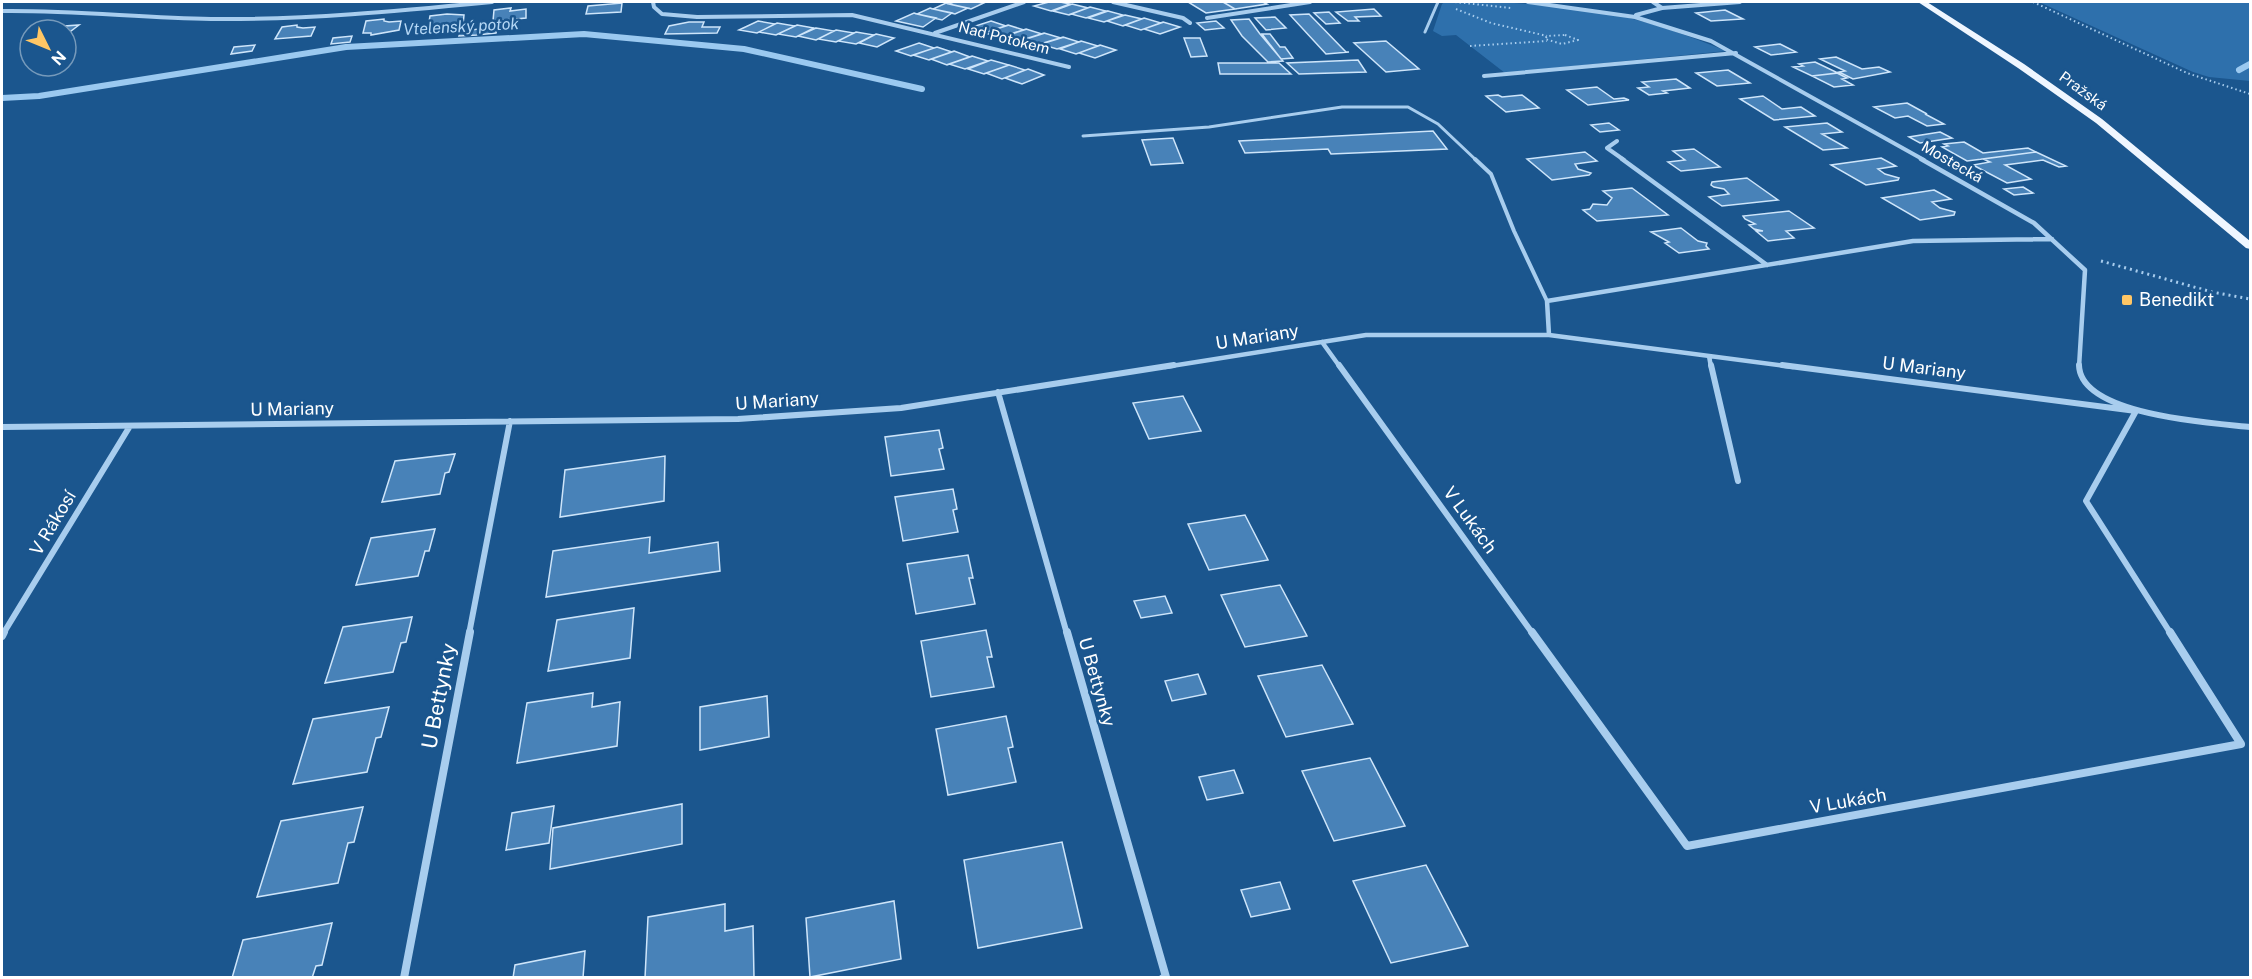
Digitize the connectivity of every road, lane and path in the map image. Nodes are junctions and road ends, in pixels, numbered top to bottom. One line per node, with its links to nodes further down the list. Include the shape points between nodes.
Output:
1 (492, 2): 14 (street, via 285,18)
2 (653, 2): 19 (street, Nad Potokem, via 662,14 852,15)
3 (1024, 2): 19 (street, Nad Potokem)
4 (1113, 2): 17 (street, via 1184,18)
5 (1310, 2): 16 (street)
6 (1438, 2): 18 (lane)
7 (1528, 2): 15 (street, Mostecká)
8 (1653, 2): 13 (street)
9 (1740, 2): 13 (street)
10 (1922, 2): 29 (main road, Pražská, via 2099,121)
11 (2033, 2): 26 (path, via 2198,77)
12 (1454, 8): 20 (path, via 1491,23)
13 (1662, 8): 15 (street)
14 (2, 11)
15 (1636, 15): 23 (street, Mostecká, via 1676,26)
16 (1207, 18)
17 (1190, 23)
18 (1425, 32)
19 (934, 33): 24 (street, Nad Potokem)
20 (1547, 36): 21 (path); 21 (path, via 1565,35 1578,40 1571,44)
21 (1547, 41): 22 (path)
22 (1470, 46)
23 (1736, 53): 25 (street); 30 (street, Mostecká, via 2034,223)
24 (1069, 67)
25 (1484, 76)
26 (2250, 94)
27 (1083, 136): 36 (lane, via 1209,127 1342,106 1408,107 1438,124 1491,174)
28 (1617, 141): 34 (street, via 1607,148)
29 (2216, 219): 31 (main road, Pražská); 33 (main road, Pražská)
30 (2052, 240): 32 (street, Mostecká); 34 (street, via 1913,241)
31 (2250, 246)
32 (2069, 252): 35 (path); 41 (street, Mostecká, via 2085,270 2079,369 2086,383 2100,395)
33 (2250, 255)
34 (1767, 265): 36 (street)
35 (2250, 299)
36 (1547, 301): 37 (street)
37 (1549, 335): 38 (street, U Mariany, via 1366,335); 39 (street, U Mariany)
38 (1322, 342): 40 (street, U Mariany); 41 (street, V Lukách, via 1687,846 2241,744 2086,501)
39 (1709, 356): 41 (street, U Mariany); 46 (street)
40 (998, 392): 42 (street, U Mariany, via 901,408 738,419); 49 (street, U Bettynky, via 1166,977)
41 (2136, 411): 45 (street, Mostecká)
42 (510, 421): 43 (street, U Mariany); 48 (street, U Bettynky)
43 (130, 426): 44 (street, U Mariany); 47 (street, V Rákosí)
44 (2, 427)
45 (2250, 427)
46 (1738, 481)
47 (2, 636)
48 (404, 978)
49 (1163, 978)

